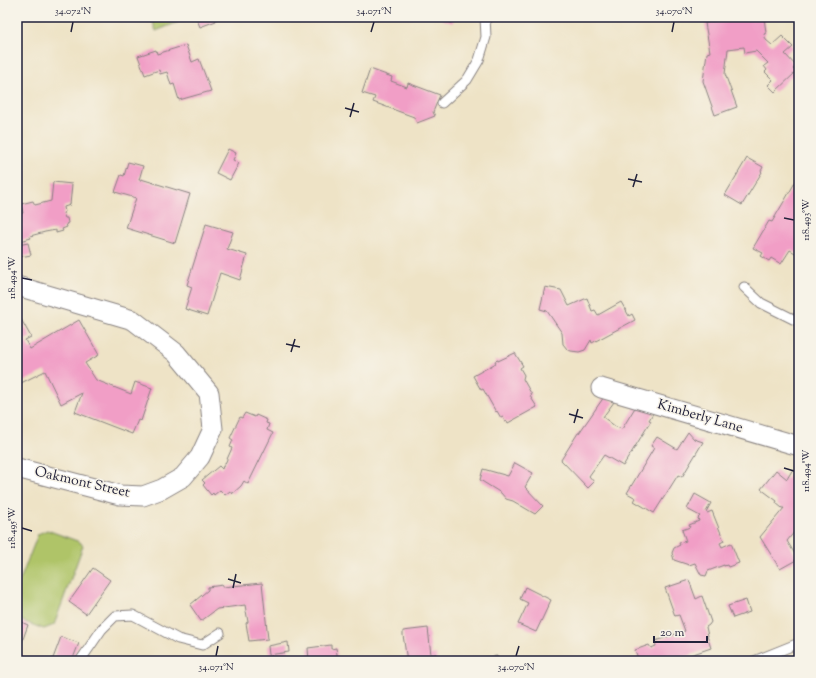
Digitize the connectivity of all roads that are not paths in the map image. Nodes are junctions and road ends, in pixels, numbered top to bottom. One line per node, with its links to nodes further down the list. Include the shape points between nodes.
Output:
1 (485, 17): 2 (lane, via 486,37 479,60 468,80)
2 (442, 103)
3 (17, 286): 8 (street, Oakmont Street, via 133,320 176,353 209,393 213,429 200,457 182,477 162,489 143,496 120,495)
4 (744, 287): 5 (lane, via 761,303)
5 (799, 322)
6 (601, 388): 7 (street, Kimberly Lane)
7 (799, 446)
8 (17, 468)
9 (220, 633): 11 (lane, via 202,645 178,639 133,615 115,616 102,629)
10 (799, 643): 12 (lane)
11 (80, 661)
12 (754, 661)

